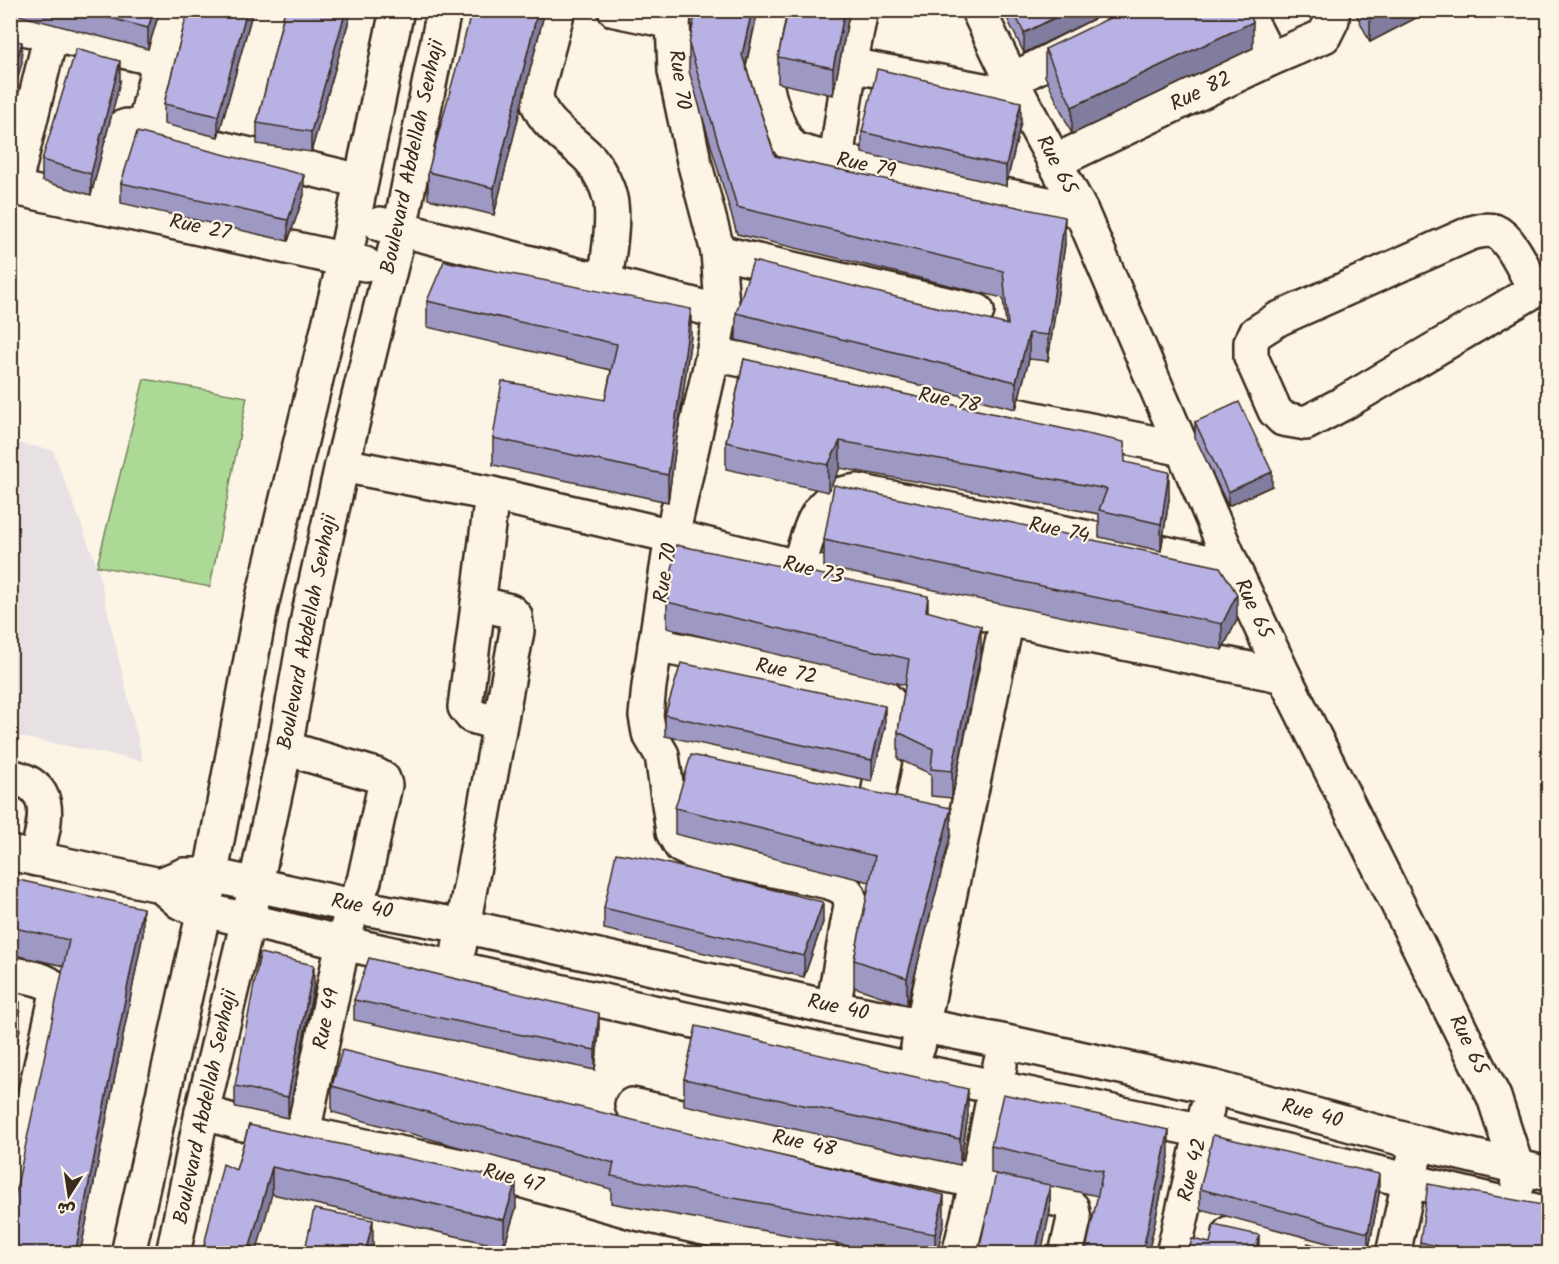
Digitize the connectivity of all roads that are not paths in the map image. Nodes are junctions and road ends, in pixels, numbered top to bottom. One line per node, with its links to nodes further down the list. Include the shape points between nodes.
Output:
1 (171, 10): 16 (street)
2 (397, 10): 22 (street, Boulevard Abdellah Senhaji)
3 (444, 10): 27 (street, Boulevard Abdellah Senhaji)
4 (558, 10): 31 (street, via 536,101 600,172 610,198)
5 (615, 10): 12 (street)
6 (770, 10): 20 (street, Rue 79, via 763,60 777,121 793,148)
7 (861, 10): 17 (street)
8 (978, 10): 18 (street, Rue 65)
9 (1149, 10): 18 (street)
10 (1245, 10): 15 (street)
11 (1332, 10): 15 (street, Rue 82, via 1324,36)
12 (674, 16): 28 (street, Rue 70, via 675,71)
13 (10, 26): 14 (street)
14 (51, 34): 16 (street); 23 (street)
15 (1270, 59): 21 (street, Rue 82)
16 (160, 60): 19 (street)
17 (850, 65): 18 (street); 20 (street)
18 (1016, 88): 21 (street, Rue 65)
19 (144, 129): 22 (street); 24 (street, via 121,128)
20 (836, 160): 25 (street, Rue 79)
21 (1054, 162): 25 (street, Rue 65)
22 (362, 181): 26 (street, Boulevard Abdellah Senhaji)
23 (12, 187): 24 (street, Rue 27)
24 (101, 207): 29 (street, Rue 27)
25 (1081, 211): 36 (street, Rue 65)
26 (353, 218): 27 (street); 29 (street, Boulevard Abdellah Senhaji)
27 (400, 229): 30 (street, Boulevard Abdellah Senhaji); 31 (street)
28 (718, 252): 33 (street); 34 (street, Rue 70)
29 (345, 259): 30 (street, Rue 27); 51 (street, Boulevard Abdellah Senhaji, via 261,606)
30 (390, 270): 37 (street, Boulevard Abdellah Senhaji)
31 (605, 282): 34 (street)
32 (1542, 286): 32 (street, via 1503,237 1484,230 1471,232 1278,319 1256,333 1251,342 1251,357 1275,411 1283,418 1306,423)
33 (977, 311)
34 (721, 312): 35 (street, Rue 70)
35 (713, 354): 36 (street, Rue 78); 39 (street, Rue 70)
36 (1184, 449): 41 (street, Rue 65)
37 (342, 465): 38 (street, Rue 73); 45 (street, Boulevard Abdellah Senhaji, via 309,613)
38 (492, 494): 39 (street, Rue 73); 57 (street, via 465,707 472,716 499,724)
39 (672, 536): 40 (street, Rue 73); 43 (street, Rue 70)
40 (798, 567): 41 (street, Rue 74, via 822,509 831,499 856,490); 42 (street, Rue 73)
41 (1233, 567): 44 (street, Rue 65)
42 (1007, 619): 44 (street, Rue 73); 49 (street)
43 (655, 645): 48 (street, Rue 72, via 871,689 887,699 894,712 893,724); 61 (street, Rue 70, via 646,716 649,733 676,757 673,832 681,846 698,854 844,888 851,905)
44 (1284, 676): 72 (street, Rue 65, via 1494,1097)
45 (285, 748): 52 (street, Boulevard Abdellah Senhaji); 54 (street, Rue 49, via 383,779 385,790 367,870)
46 (10, 776): 50 (street, via 31,783 43,798 45,817)
47 (845, 788): 48 (street)
48 (878, 794): 49 (street)
49 (967, 815): 62 (street)
50 (23, 856): 53 (street)
51 (211, 875): 52 (street, Rue 40); 53 (street, Rue 40, via 184,874); 55 (street, Boulevard Abdellah Senhaji)
52 (255, 883): 54 (street, Rue 40); 56 (street, Boulevard Abdellah Senhaji)
53 (160, 885): 55 (street, Rue 40, via 180,902)
54 (353, 906): 57 (street, Rue 40); 58 (street, Rue 49)
55 (204, 910): 56 (street, Rue 40); 80 (street, Boulevard Abdellah Senhaji)
56 (248, 920): 58 (street, Rue 40); 68 (street, Boulevard Abdellah Senhaji)
57 (463, 926): 59 (street); 61 (street, Rue 40)
58 (343, 943): 59 (street, Rue 40); 70 (street, Rue 49)
59 (454, 968): 64 (street, Rue 40)
60 (10, 973): 76 (street, via 48,982 57,993)
61 (833, 1008): 62 (street, Rue 40)
62 (923, 1026): 63 (street, Rue 40); 64 (street)
63 (1006, 1042): 65 (street); 66 (street, Rue 40)
64 (914, 1070): 65 (street, Rue 40)
65 (995, 1087): 69 (street, Rue 40); 75 (street)
66 (1212, 1087): 69 (street, Rue 42); 71 (street, Rue 40)
67 (632, 1105): 75 (street, Rue 48)
68 (202, 1112): 70 (street, Rue 47, via 243,1124); 81 (street, Boulevard Abdellah Senhaji)
69 (1203, 1131): 74 (street, Rue 40); 85 (street, Rue 42)
70 (303, 1133): 82 (street, Rue 47, via 499,1174 636,1213)
71 (1418, 1143): 72 (street, Rue 40); 74 (street)
72 (1516, 1165): 73 (street, Rue 40); 77 (street, Rue 65)
73 (1548, 1174)
74 (1410, 1180): 77 (street, Rue 40); 87 (street)
75 (977, 1181): 83 (street); 84 (street, Rue 48, via 1064,1201 1072,1208 1074,1218)
76 (10, 1206)
77 (1534, 1211)
78 (1230, 1233): 79 (street)
79 (1282, 1249): 86 (street)
80 (128, 1254)
81 (174, 1254)
82 (822, 1254)
83 (959, 1254)
84 (1066, 1254)
85 (1173, 1254)
86 (1325, 1254)
87 (1393, 1254)

